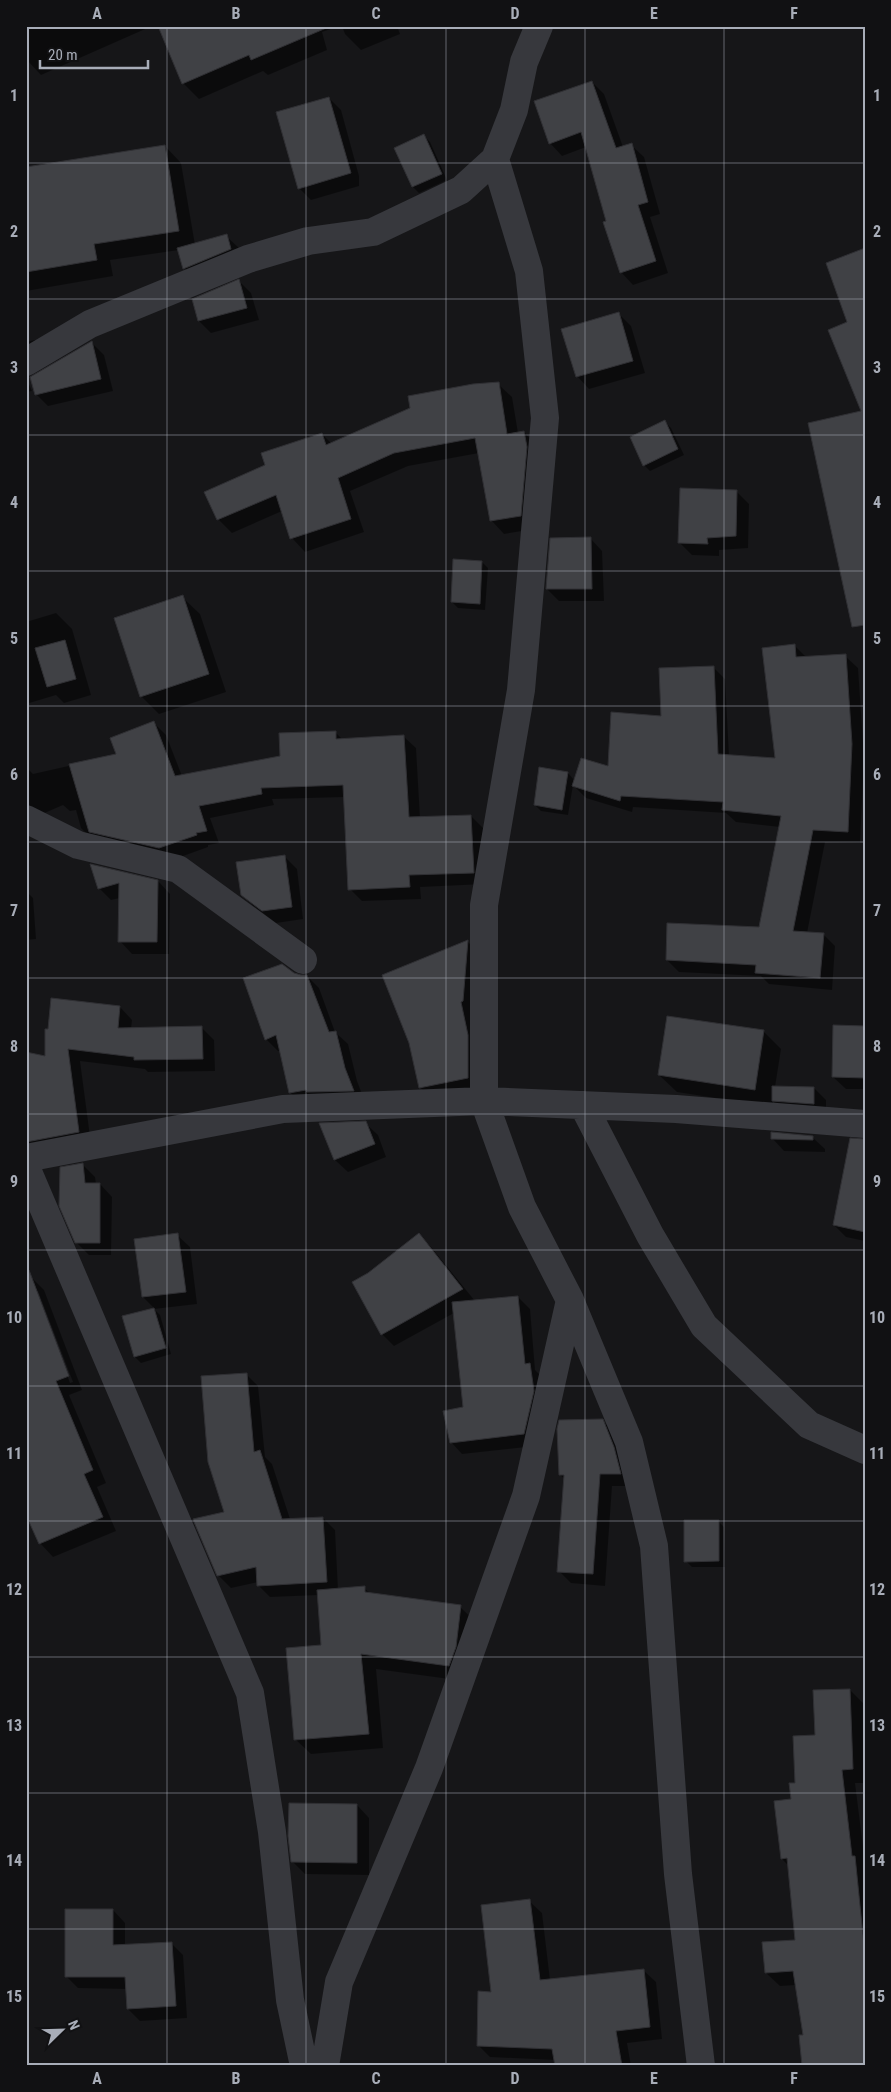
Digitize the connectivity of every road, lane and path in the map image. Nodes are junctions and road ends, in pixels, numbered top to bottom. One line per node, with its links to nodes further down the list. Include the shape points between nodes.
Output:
1 (539, 26): 2 (street, via 524,62 514,110)
2 (495, 159): 3 (street, via 461,190 374,232 308,241 248,259 90,324); 6 (street, via 529,271 545,418 521,690 484,905)
3 (26, 362)
4 (26, 818): 5 (street, via 78,845 178,869)
5 (303, 960)
6 (484, 1102): 7 (street); 9 (street, via 283,1109); 11 (street, via 522,1207)
7 (583, 1105): 8 (street); 12 (street, via 650,1235 704,1326 809,1424)
8 (865, 1124)
9 (26, 1158)
10 (26, 1167): 13 (street, via 250,1693 272,1832 290,2000)
11 (570, 1300): 14 (street, via 526,1496 429,1768 339,1982); 15 (street, via 629,1442 654,1546 678,1874)
12 (865, 1450)
13 (304, 2066)
14 (325, 2066)
15 (701, 2066)

